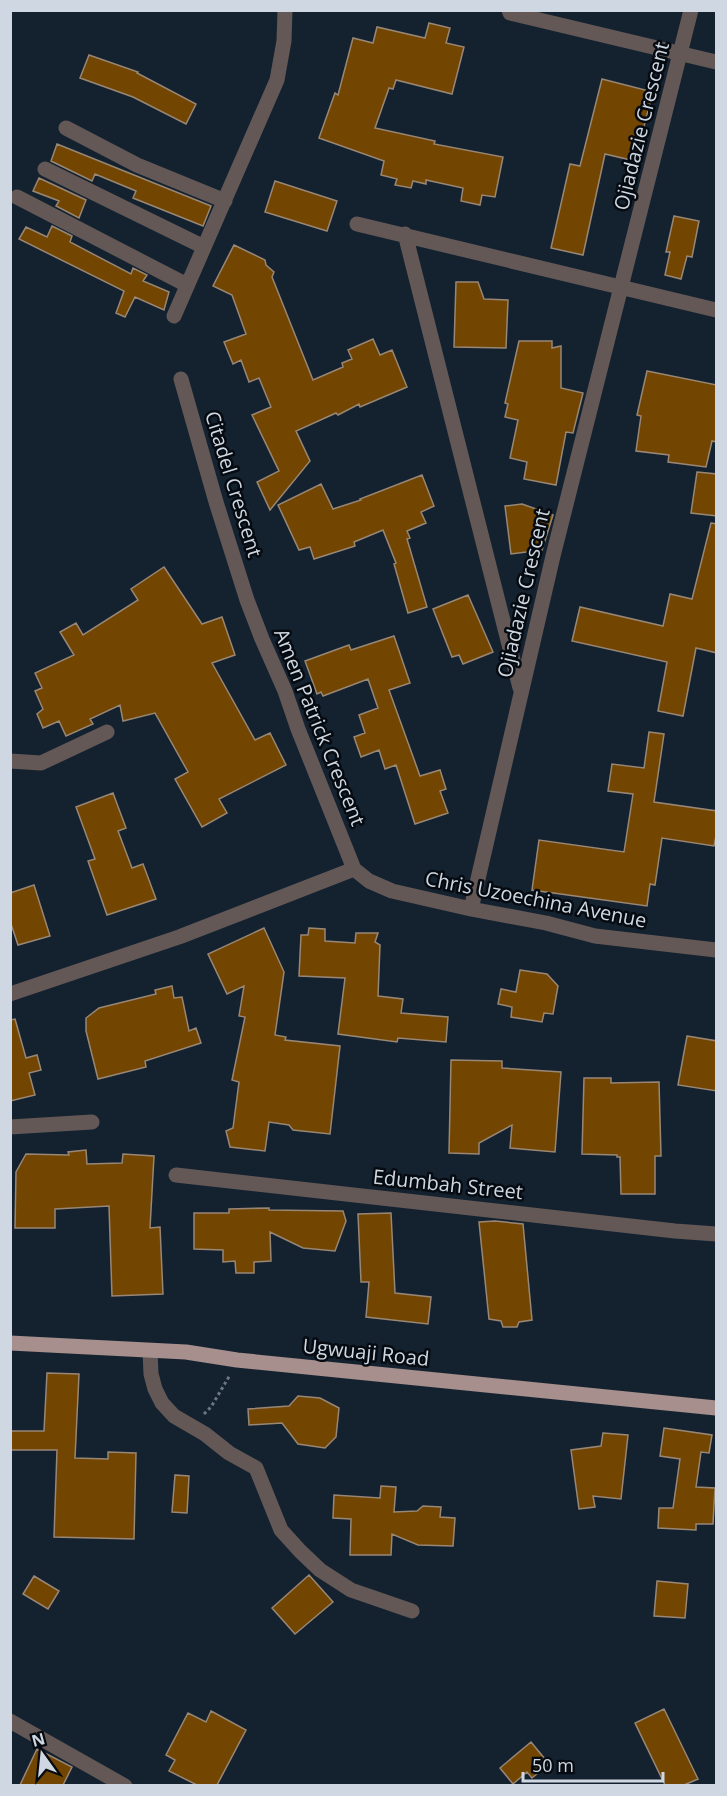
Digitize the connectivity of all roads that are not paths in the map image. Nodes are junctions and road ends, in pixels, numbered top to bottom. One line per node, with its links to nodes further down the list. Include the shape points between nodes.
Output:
1 (285, 10): 9 (street, via 277,81)
2 (509, 10): 4 (street)
3 (691, 10): 4 (street, Ojiadazie Crescent)
4 (681, 53): 5 (street); 14 (street, Ojiadazie Crescent)
5 (717, 62)
6 (66, 128): 9 (street, via 137,165)
7 (45, 169): 12 (street)
8 (17, 197): 13 (street)
9 (225, 201): 12 (street)
10 (357, 224): 11 (street)
11 (405, 234): 14 (street); 19 (street)
12 (204, 247): 13 (street)
13 (187, 285): 16 (street)
14 (622, 287): 15 (street); 19 (street, Ojiadazie Crescent)
15 (717, 310)
16 (174, 316)
17 (181, 379): 18 (street, Citadel Crescent)
18 (247, 600): 22 (street, Amen Patrick Crescent)
19 (521, 692): 23 (street, Ojiadazie Crescent)
20 (107, 732): 21 (street, via 41,762)
21 (10, 761)
22 (354, 869): 23 (street, Chris Uzoechina Avenue, via 392,891); 25 (street, via 179,938)
23 (471, 909): 24 (street, Chris Uzoechina Avenue, via 595,936)
24 (717, 950)
25 (10, 994)
26 (92, 1122): 27 (street)
27 (10, 1127)
28 (176, 1175): 29 (street, Edumbah Street)
29 (717, 1234)
30 (10, 1343): 31 (main road, Ugwuaji Road)
31 (150, 1351): 32 (main road, Ugwuaji Road); 33 (street, via 151,1374 162,1403 174,1416 256,1468 281,1530 320,1570 351,1590)
32 (717, 1407)
33 (412, 1611)
34 (10, 1721): 35 (street)
35 (125, 1785)

